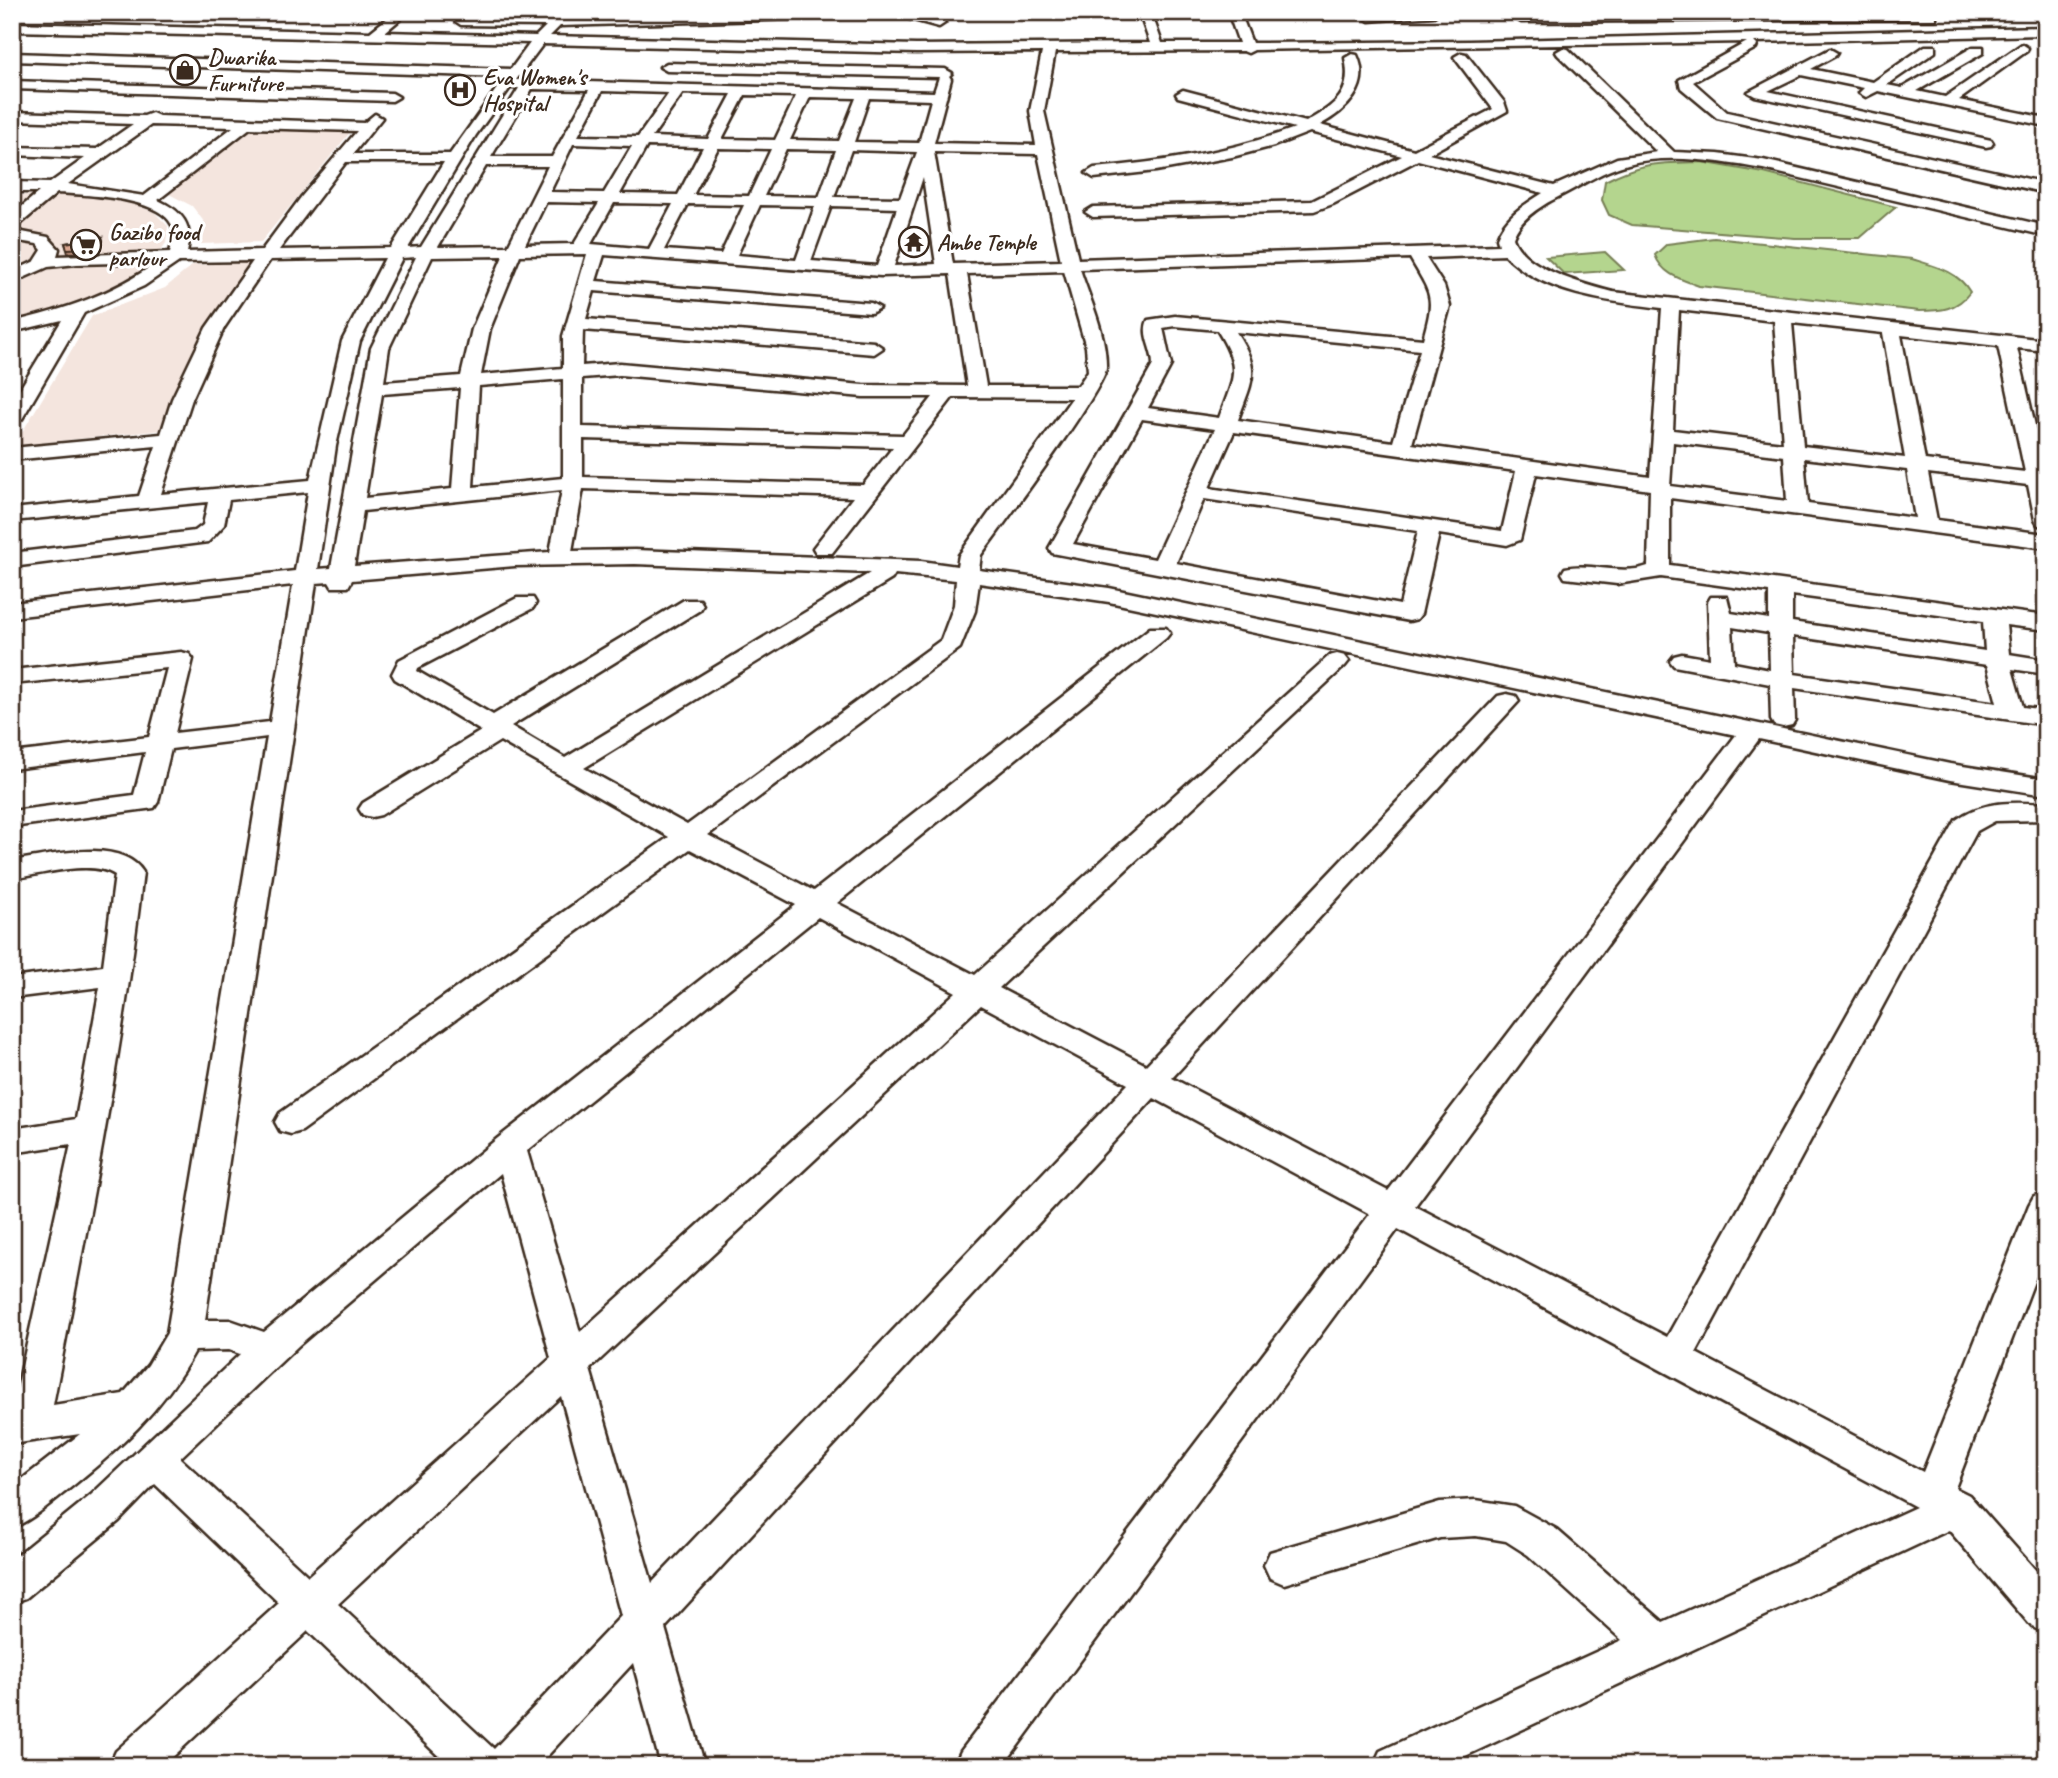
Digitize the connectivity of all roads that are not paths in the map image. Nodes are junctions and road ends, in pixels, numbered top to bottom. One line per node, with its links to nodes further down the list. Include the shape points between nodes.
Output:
1 (679, 12): 24 (street)
2 (1011, 12): 9 (street)
3 (1067, 12): 9 (street)
4 (1145, 12): 43 (street)
5 (1234, 12): 44 (street)
6 (1434, 12): 23 (street)
7 (883, 13): 8 (street); 30 (street)
8 (906, 13): 27 (street)
9 (1025, 13)
10 (1654, 14): 11 (street); 16 (street)
11 (1724, 14): 17 (street)
12 (1852, 14): 13 (street); 17 (street)
13 (1931, 14): 33 (street)
14 (105, 15): 21 (street)
15 (1519, 15): 16 (street); 38 (street)
16 (1592, 15): 35 (street)
17 (1745, 15): 36 (street)
18 (127, 16): 29 (street)
19 (397, 16): 25 (street); 34 (street)
20 (1995, 16): 32 (street)
21 (25, 17): 29 (street)
22 (559, 17): 24 (street); 26 (street); 37 (street)
23 (1369, 17)
24 (653, 19): 30 (street)
25 (416, 21)
26 (451, 21)
27 (939, 23)
28 (265, 29): 29 (street); 34 (street, via 304,36); 53 (street)
29 (109, 30)
30 (861, 31): 39 (street); 41 (street)
31 (2046, 31): 32 (street)
32 (2020, 32): 33 (street)
33 (1952, 33): 36 (street)
34 (371, 37): 37 (street)
35 (1620, 42): 36 (street); 38 (street)
36 (1758, 42): 52 (street)
37 (536, 43): 39 (street); 61 (street)
38 (1541, 44): 44 (street)
39 (683, 45): 55 (street)
40 (2022, 48): 77 (street)
41 (952, 49): 42 (street); 58 (street)
42 (1049, 49): 43 (street); 99 (street, via 1037,111)
43 (1158, 49): 44 (street)
44 (1248, 49)
45 (1930, 49): 64 (street)
46 (1978, 50): 71 (street)
47 (1563, 52): 103 (street)
48 (1830, 52): 59 (street)
49 (1461, 57): 102 (street, via 1500,111)
50 (1352, 58): 89 (street, via 1356,76 1351,93 1334,112)
51 (15, 59): 53 (street)
52 (1722, 62): 54 (street); 80 (street, via 1686,80 1686,85)
53 (225, 64): 56 (street); 68 (street)
54 (1745, 66)
55 (667, 67): 58 (street); 65 (street)
56 (415, 70): 61 (street); 75 (street)
57 (1769, 71): 59 (street)
58 (945, 73): 74 (street)
59 (1796, 73): 60 (street); 70 (street)
60 (1839, 79): 64 (street); 78 (street)
61 (517, 80): 63 (street); 106 (street); 108 (street)
62 (12, 85): 68 (street)
63 (598, 86): 65 (street); 92 (street)
64 (1874, 87): 71 (street); 79 (street)
65 (652, 88): 66 (street)
66 (679, 88): 67 (street); 93 (street)
67 (741, 90): 69 (street); 94 (street)
68 (188, 91): 75 (street); 83 (street)
69 (805, 92): 72 (street); 95 (street)
70 (1755, 92): 78 (street); 80 (street)
71 (1904, 93): 76 (street)
72 (864, 94): 74 (street); 96 (street)
73 (1183, 94): 89 (street)
74 (940, 96): 97 (street)
75 (393, 97): 88 (street)
76 (1927, 98): 77 (street); 84 (street)
77 (1947, 102): 82 (street)
78 (1801, 103): 79 (street); 87 (street)
79 (1843, 112): 84 (street); 91 (street)
80 (1722, 115): 87 (street)
81 (12, 116): 83 (street)
82 (1952, 119): 84 (street); 90 (street); 90 (street); 104 (street)
83 (148, 120): 86 (street); 101 (street)
84 (1893, 122): 98 (street)
85 (2046, 122): 90 (street)
86 (247, 123): 88 (street); 123 (street)
87 (1765, 125): 91 (street)
88 (368, 127): 105 (street)
89 (1308, 127): 102 (street); 112 (street, via 1226,154)
90 (2003, 130): 110 (street)
91 (1808, 135): 98 (street); 109 (street)
92 (568, 140): 93 (street); 107 (street)
93 (642, 142): 94 (street); 120 (street)
94 (713, 143): 95 (street); 121 (street)
95 (781, 144): 96 (street); 122 (street)
96 (846, 146): 97 (street); 124 (street)
97 (926, 146): 99 (street); 125 (street); 144 (street)
98 (1858, 146): 104 (street)
99 (1043, 150): 143 (street)
100 (12, 151): 101 (street)
101 (100, 154): 116 (street)
102 (1417, 155): 118 (street); 126 (street, via 1314,206)
103 (1670, 156): 109 (street); 118 (street, via 1618,162)
104 (1906, 157): 110 (street); 114 (street)
105 (342, 158): 106 (street); 137 (street)
106 (454, 159): 135 (street)
107 (558, 161): 108 (street); 119 (street)
108 (480, 162): 136 (street)
109 (1758, 163): 114 (street)
110 (1955, 168): 113 (street)
111 (2046, 170): 113 (street)
112 (1094, 173)
113 (2028, 185): 115 (street); 127 (street)
114 (1863, 188): 127 (street)
115 (2046, 188)
116 (53, 189): 117 (street); 123 (street, via 90,190); 128 (street)
117 (12, 190)
118 (1558, 192): 134 (street, via 1517,216 1507,229)
119 (540, 197): 120 (street); 133 (street)
120 (610, 197): 121 (street); 131 (street)
121 (683, 199): 122 (street); 132 (street)
122 (754, 200): 124 (street); 139 (street)
123 (146, 202): 140 (street, via 164,208 178,220 182,237)
124 (825, 202): 125 (street); 142 (street)
125 (907, 203): 147 (street)
126 (1093, 212)
127 (1989, 217): 129 (street)
128 (12, 223)
129 (2046, 231)
130 (12, 235): 141 (street, via 42,240 51,248)
131 (589, 247): 132 (street); 133 (street); 146 (street); 147 (street)
132 (657, 248): 139 (street)
133 (515, 249): 136 (street); 159 (street, via 481,329)
134 (1510, 250): 138 (street); 148 (street, via 1525,264 1560,281 1612,297)
135 (398, 251): 136 (street); 137 (street); 179 (street, via 351,341)
136 (426, 251): 160 (street, via 380,348)
137 (267, 253): 140 (street); 170 (street, via 215,328 181,399)
138 (1415, 253): 143 (street); 156 (street, via 1435,285 1441,306)
139 (729, 254): 142 (street)
140 (176, 255): 141 (street); 149 (street, via 150,277)
141 (47, 258): 145 (street)
142 (804, 259): 147 (street)
143 (1071, 264): 144 (street); 162 (street, via 1095,346 1097,371)
144 (952, 268): 147 (street); 164 (street)
145 (12, 278)
146 (587, 285): 147 (street); 151 (street)
147 (872, 303): 151 (street); 161 (street)
148 (1671, 304): 150 (street); 169 (street)
149 (77, 310): 153 (street); 166 (street)
150 (1783, 317): 154 (street); 173 (street)
151 (576, 324): 158 (street)
152 (1223, 326): 156 (street); 165 (street, via 1166,320 1154,324 1164,357); 167 (street, via 1244,365)
153 (12, 327)
154 (1891, 329): 155 (street); 176 (street)
155 (2006, 342): 157 (street); 178 (street)
156 (1430, 345): 172 (street)
157 (2046, 346)
158 (572, 372): 159 (street); 161 (street, via 620,369); 168 (street)
159 (470, 380): 160 (street); 183 (street)
160 (372, 389): 186 (street)
161 (877, 391): 163 (street)
162 (1085, 392): 164 (street); 196 (street)
163 (946, 393): 164 (street); 171 (street)
164 (978, 393)
165 (1136, 412): 167 (street); 197 (street, via 1060,548)
166 (12, 419)
167 (1227, 424): 172 (street); 182 (street)
168 (573, 433): 171 (street); 177 (street)
169 (1663, 435): 173 (street); 180 (street)
170 (169, 439): 174 (street); 185 (street)
171 (909, 441): 181 (street)
172 (1401, 449): 175 (street)
173 (1793, 450): 176 (street); 187 (street)
174 (12, 454)
175 (1527, 466): 180 (street); 191 (street, via 1510,538)
176 (1916, 466): 178 (street); 190 (street)
177 (573, 483): 181 (street); 183 (street); 194 (street)
178 (2040, 484): 189 (street)
179 (320, 485): 184 (street); 203 (street)
180 (1660, 488): 187 (street); 198 (street)
181 (869, 491): 193 (street)
182 (1196, 492): 191 (street); 197 (street)
183 (462, 494): 186 (street)
184 (219, 495): 185 (street); 195 (street, via 212,530 200,537)
185 (148, 502): 188 (street)
186 (352, 506): 199 (street)
187 (1798, 508): 190 (street)
188 (12, 515)
189 (2046, 520)
190 (1927, 526): 192 (street)
191 (1430, 527): 197 (street, via 1409,614)
192 (2046, 541)
193 (824, 548): 194 (street); 196 (street)
194 (561, 551): 196 (street, via 921,568); 199 (street, via 516,559)
195 (12, 560)
196 (968, 564): 201 (street); 226 (street); 236 (street, via 966,603 952,643)
197 (1163, 567)
198 (1659, 570): 200 (street, via 1628,578); 202 (street)
199 (342, 572): 201 (street, via 609,565); 203 (street)
200 (1573, 573)
201 (884, 574): 231 (street)
202 (1718, 578): 204 (street); 211 (street)
203 (305, 582): 208 (street); 210 (street); 227 (street)
204 (1780, 587): 205 (street); 213 (street)
205 (1881, 600): 209 (street); 215 (street)
206 (526, 603): 228 (street, via 412,661 404,674)
207 (692, 605): 228 (street)
208 (12, 610)
209 (1994, 616): 212 (street); 216 (street)
210 (12, 618)
211 (1719, 618): 213 (street); 220 (street)
212 (2046, 623)
213 (1780, 628): 215 (street); 222 (street)
214 (1158, 633): 238 (street)
215 (1884, 643): 216 (street)
216 (1998, 660): 219 (street); 224 (street)
217 (1337, 661): 241 (street)
218 (1682, 661): 220 (street)
219 (2046, 667)
220 (1721, 668): 222 (street)
221 (12, 677): 229 (street, via 181,659)
222 (1782, 679): 224 (street); 226 (street)
223 (1507, 701): 242 (street)
224 (2012, 713): 225 (street)
225 (2046, 718)
226 (1768, 725): 232 (street, via 1950,772); 248 (street)
227 (282, 729): 229 (street); 249 (street)
228 (495, 729): 231 (street); 233 (street)
229 (160, 743): 230 (street); 235 (street, via 145,802)
230 (12, 761)
231 (565, 769): 236 (street)
232 (2046, 787)
233 (372, 809)
234 (2046, 812): 251 (street, via 1992,811 1966,825)
235 (12, 819)
236 (688, 837): 238 (street); 243 (street)
237 (12, 870): 239 (street, via 90,860 121,864 129,872 129,885)
238 (814, 904): 241 (street); 246 (street)
239 (117, 974): 240 (street); 244 (street)
240 (12, 988)
241 (976, 991): 242 (street); 252 (street)
242 (1149, 1081): 248 (street); 262 (street)
243 (291, 1122)
244 (90, 1129): 245 (street); 254 (street)
245 (12, 1142)
246 (510, 1147): 250 (street); 252 (street)
247 (2046, 1205): 256 (street)
248 (1391, 1209): 251 (street); 268 (street)
249 (186, 1336): 250 (street, via 230,1335); 253 (street, via 159,1380)
250 (269, 1350): 255 (street)
251 (1674, 1359): 256 (street)
252 (571, 1364): 260 (street); 262 (street)
253 (133, 1409): 254 (street); 257 (street)
254 (21, 1427)
255 (154, 1458): 259 (street, via 105,1508); 260 (street)
256 (1944, 1502): 261 (street); 263 (street)
257 (12, 1510)
258 (1284, 1565): 263 (street, via 1440,1520 1476,1518 1514,1524 1542,1542)
259 (12, 1584)
260 (309, 1604): 264 (street); 265 (street)
261 (2046, 1613)
262 (643, 1622): 266 (street); 267 (street)
263 (1658, 1645): 269 (street)
264 (131, 1766)
265 (481, 1766)
266 (508, 1766)
267 (682, 1766)
268 (976, 1766)
269 (1395, 1766)

